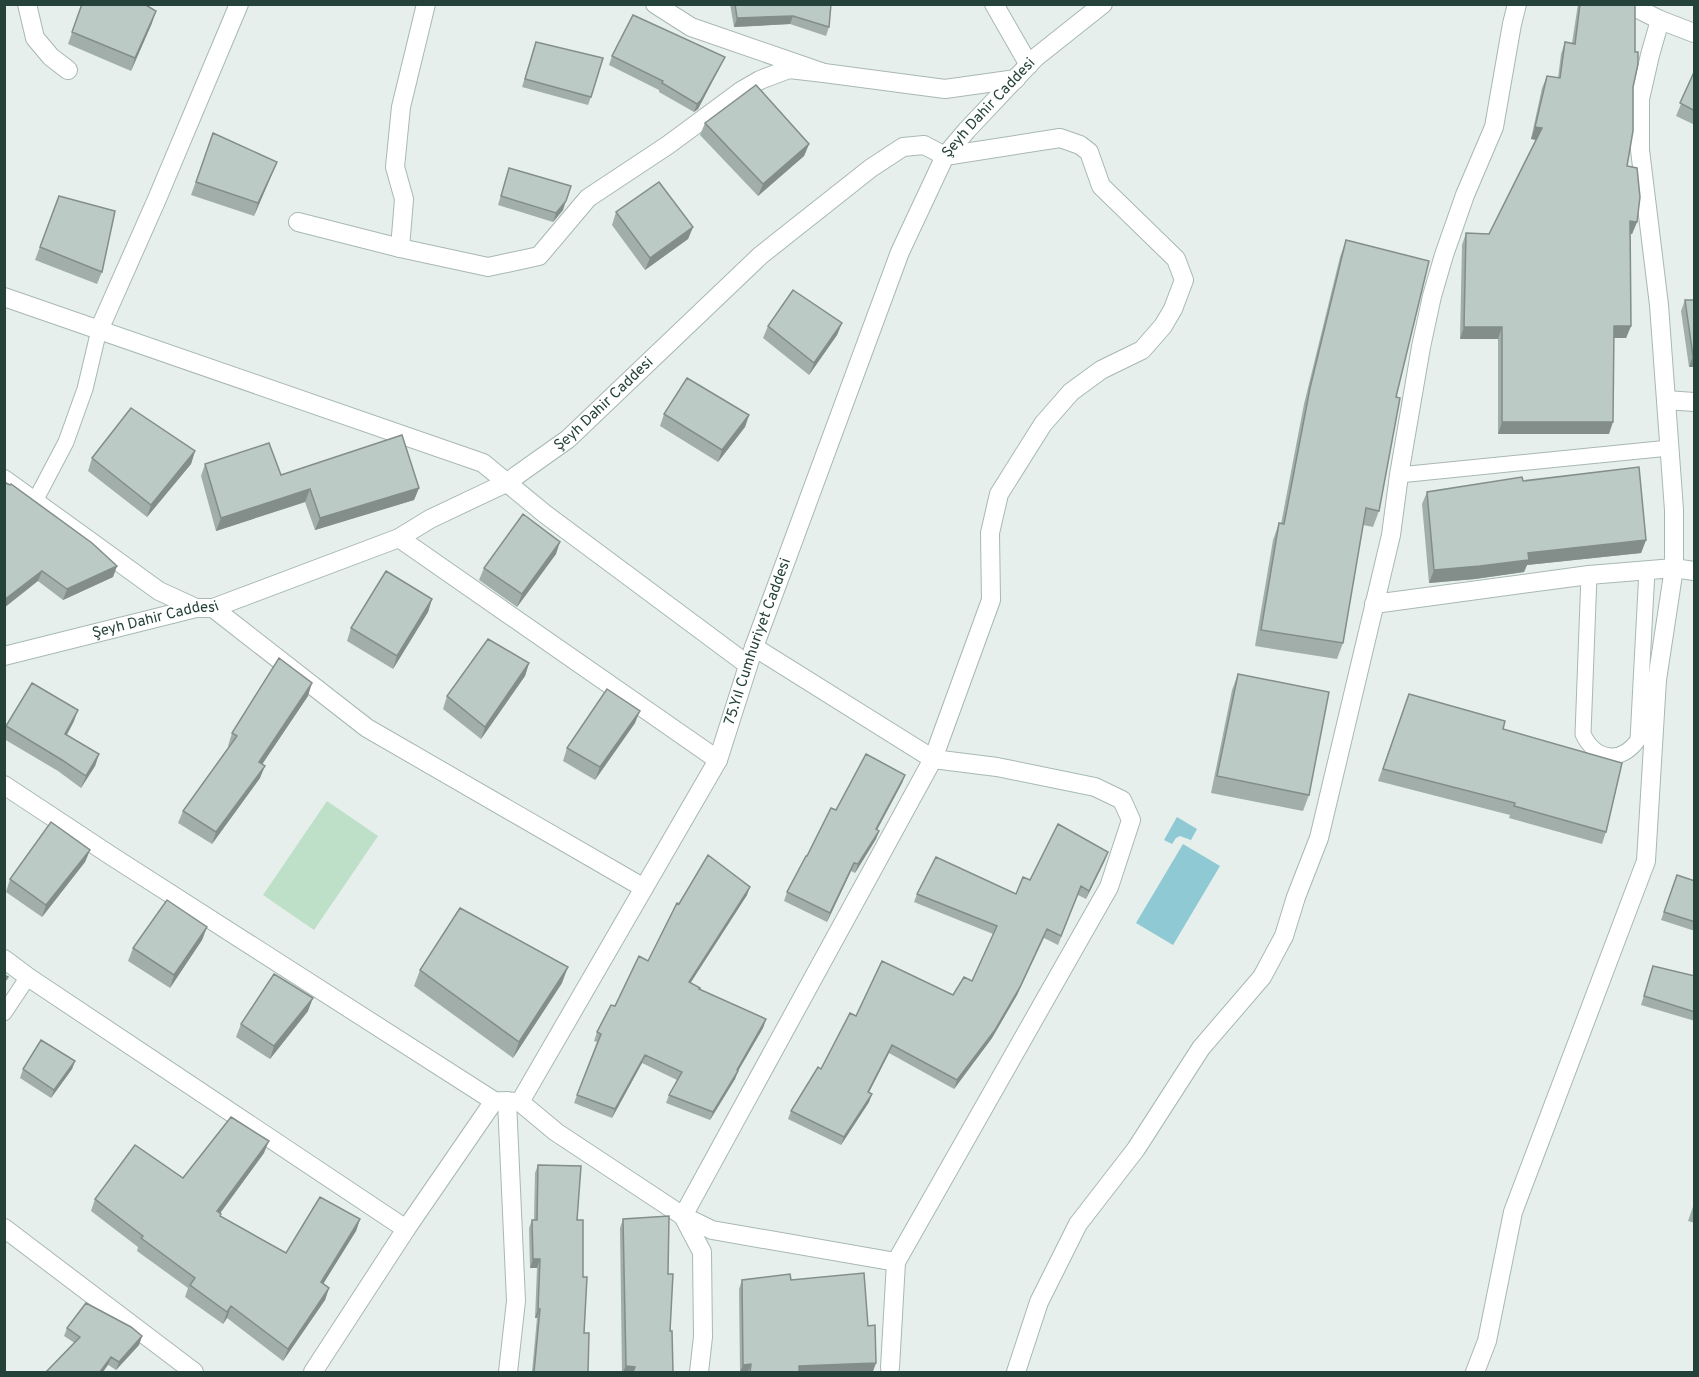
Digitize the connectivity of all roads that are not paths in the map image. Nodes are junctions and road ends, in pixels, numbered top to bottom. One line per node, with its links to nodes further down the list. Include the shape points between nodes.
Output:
1 (27, 4): 12 (street, via 35,38)
2 (239, 4): 19 (street)
3 (426, 4): 17 (street, via 401,107 395,167 404,199)
4 (994, 4): 11 (street)
5 (1103, 4): 11 (street, Şeyh Dahir Caddesi)
6 (1517, 4): 23 (street, via 1494,127 1465,195 1432,296)
7 (1628, 4): 9 (street)
8 (655, 5): 13 (street, via 691,27)
9 (1660, 20): 10 (street); 20 (street, via 1641,99 1640,150)
10 (1695, 33)
11 (1029, 65): 14 (street, Şeyh Dahir Caddesi)
12 (68, 70)
13 (824, 72): 14 (street, via 945,89); 17 (street, via 789,69 741,91 588,198 539,256 489,267)
14 (1016, 79): 15 (street, Şeyh Dahir Caddesi)
15 (945, 156): 25 (street, Şeyh Dahir Caddesi, via 924,145 903,147 871,168 761,255 568,439); 34 (street, 75.Yıl Cumhuriyet Caddesi, via 900,252); 37 (street, via 1060,138 1080,144 1089,152 1101,186 1176,259 1184,280 1163,326 1142,351 1101,370 1071,392 1043,424 999,494 990,533 991,600)
16 (298, 222): 17 (street)
17 (400, 248)
18 (4, 297): 19 (street)
19 (99, 330): 25 (street, via 483,463); 26 (lane, via 85,389 66,442)
20 (1666, 400): 21 (street); 22 (street)
21 (1695, 402)
22 (1669, 448): 23 (lane); 28 (street)
23 (1399, 476): 32 (street, via 1391,535)
24 (4, 479): 26 (street)
25 (507, 483): 27 (street, Şeyh Dahir Caddesi); 36 (street)
26 (35, 501): 33 (street, via 159,591)
27 (399, 538): 33 (street, Şeyh Dahir Caddesi); 38 (street)
28 (1674, 568): 29 (street); 30 (street); 55 (street, via 1657,680 1646,861 1514,1212 1487,1341)
29 (1647, 570): 31 (street); 31 (lane, via 1638,740 1626,752 1610,756 1593,749 1583,734)
30 (1695, 571)
31 (1589, 575): 32 (street)
32 (1374, 604): 54 (street, via 1319,838 1284,936 1262,977 1201,1048 1136,1149 1078,1224 1039,1302)
33 (204, 608): 35 (street, Şeyh Dahir Caddesi); 40 (street, via 367,728)
34 (754, 647): 36 (street, 75.Yıl Cumhuriyet Caddesi); 37 (street)
35 (4, 656)
36 (748, 665): 38 (street, 75.Yıl Cumhuriyet Caddesi)
37 (933, 759): 45 (street); 48 (street, via 1095,787 1122,800 1131,819 1109,887)
38 (718, 760): 40 (street, 75.Yıl Cumhuriyet Caddesi)
39 (4, 785): 44 (street)
40 (644, 888): 44 (street, 75.Yıl Cumhuriyet Caddesi)
41 (4, 959): 42 (street)
42 (27, 977): 43 (lane); 47 (street)
43 (4, 1013)
44 (507, 1101): 45 (street); 47 (street, 75.Yıl Cumhuriyet Caddesi); 52 (street, via 516,1301)
45 (683, 1216): 48 (street, via 712,1230); 53 (street, via 702,1252 703,1337)
46 (4, 1228): 50 (street)
47 (406, 1229): 51 (street, 75.Yıl Cumhuriyet Caddesi)
48 (896, 1262): 49 (street)
49 (890, 1368)
50 (194, 1372)
51 (313, 1372)
52 (508, 1372)
53 (699, 1372)
54 (1016, 1372)
55 (1475, 1372)

